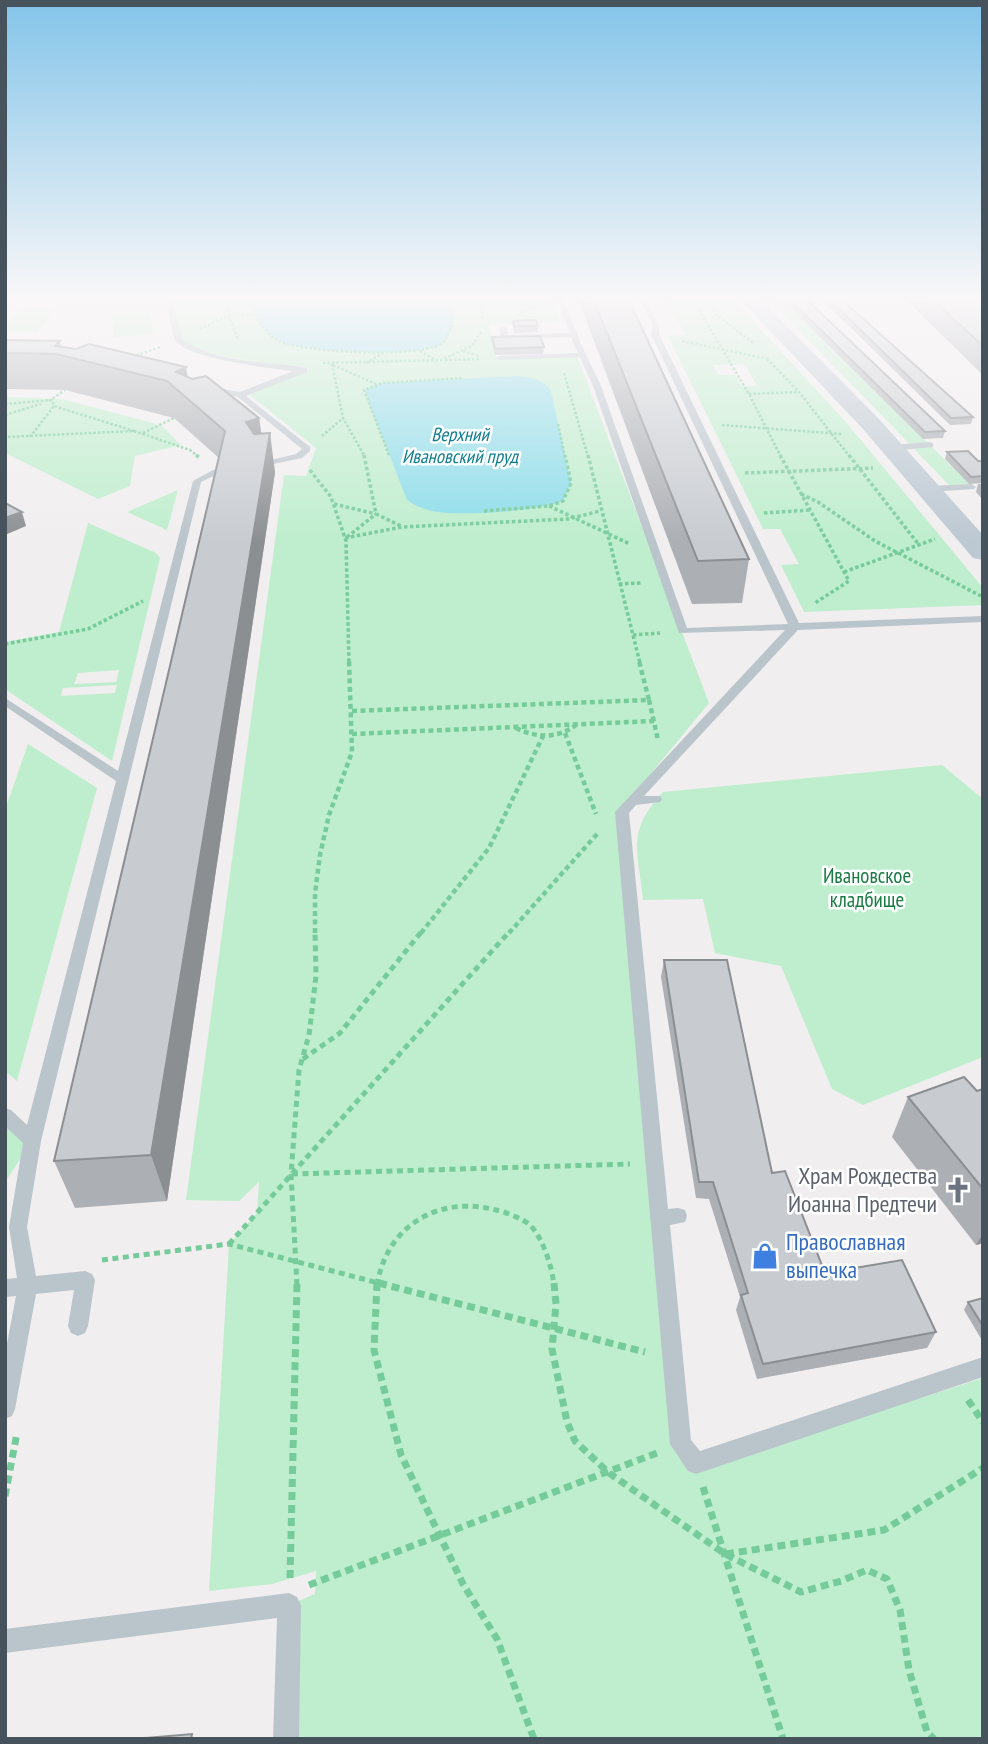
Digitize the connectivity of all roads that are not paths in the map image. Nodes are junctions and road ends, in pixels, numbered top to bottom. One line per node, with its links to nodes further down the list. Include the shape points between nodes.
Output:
1 (280, 379): 6 (lane)
2 (594, 379): 15 (lane, via 683,631)
3 (677, 379): 15 (lane)
4 (818, 379): 8 (main road)
5 (202, 386): 6 (lane)
6 (241, 395): 9 (lane, via 307,449 299,456)
7 (930, 445): 8 (lane)
8 (886, 458): 12 (main road)
9 (257, 466)
10 (232, 470): 17 (lane, via 197,481)
11 (971, 487): 12 (lane)
12 (928, 489): 13 (main road)
13 (983, 552)
14 (983, 619): 15 (lane)
15 (793, 623): 19 (lane)
16 (5, 701): 17 (lane)
17 (122, 779): 21 (lane)
18 (655, 799): 19 (lane)
19 (631, 800): 25 (lane, via 622,812 654,1163 668,1217 681,1444 696,1463)
20 (5, 1115): 21 (lane)
21 (32, 1141): 22 (lane, via 18,1227)
22 (28, 1286): 23 (lane); 24 (lane, via 85,1280); 26 (lane)
23 (5, 1288)
24 (78, 1326)
25 (983, 1367)
26 (5, 1409)
27 (5, 1641): 28 (lane, via 289,1605)
28 (286, 1739)

